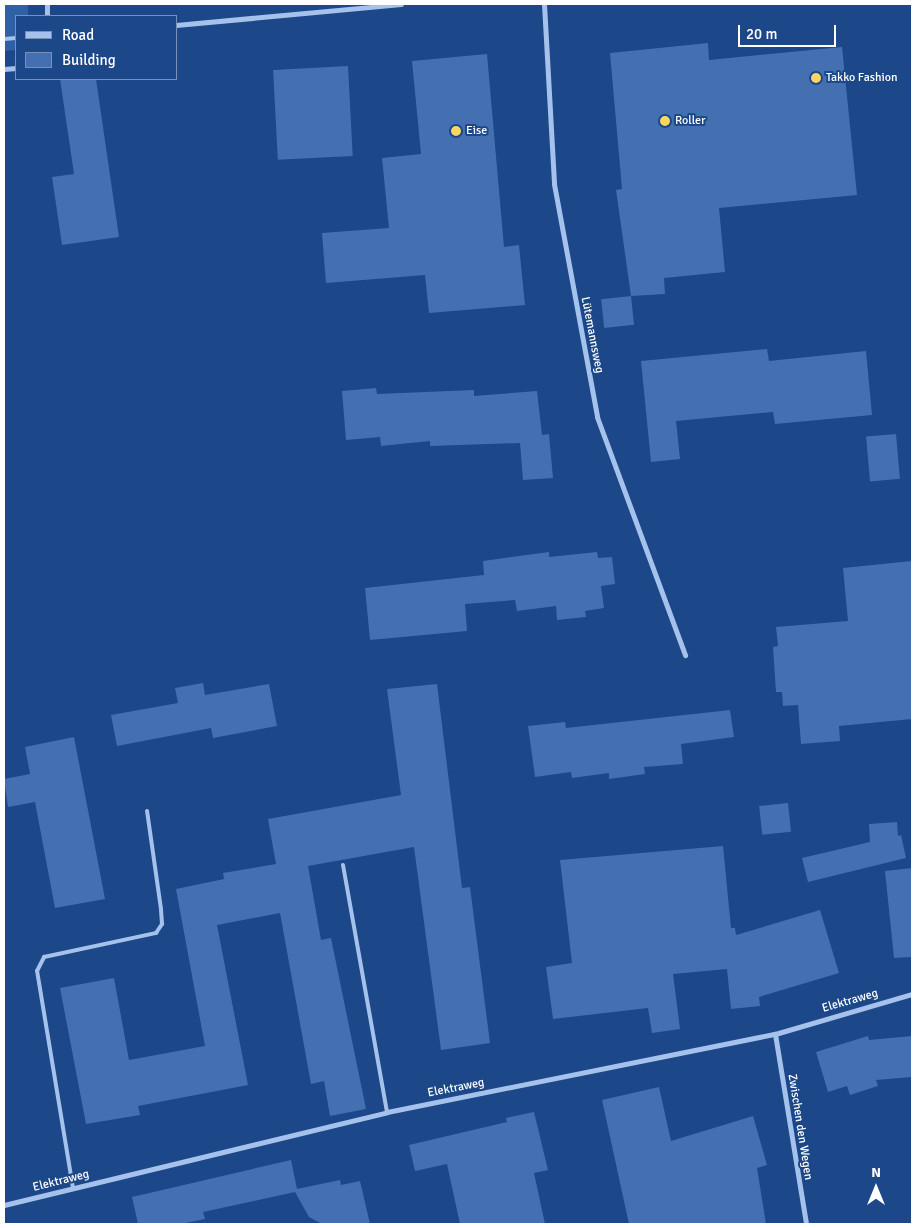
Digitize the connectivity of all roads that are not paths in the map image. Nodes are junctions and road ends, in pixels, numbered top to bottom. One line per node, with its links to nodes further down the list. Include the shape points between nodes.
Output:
1 (401, 4): 3 (street)
2 (544, 4): 4 (street, Lütemannsweg, via 554,184 597,417)
3 (178, 25)
4 (685, 655)
5 (146, 811): 10 (lane, via 162,916 162,924 156,933 44,957 37,971)
6 (344, 865): 9 (lane)
7 (912, 994): 8 (street, Elektraweg)
8 (774, 1034): 9 (street, Elektraweg); 12 (street, Zwischen den Wegen)
9 (386, 1112): 10 (street, Elektraweg)
10 (73, 1188): 11 (street, Elektraweg)
11 (4, 1205)
12 (806, 1224)

